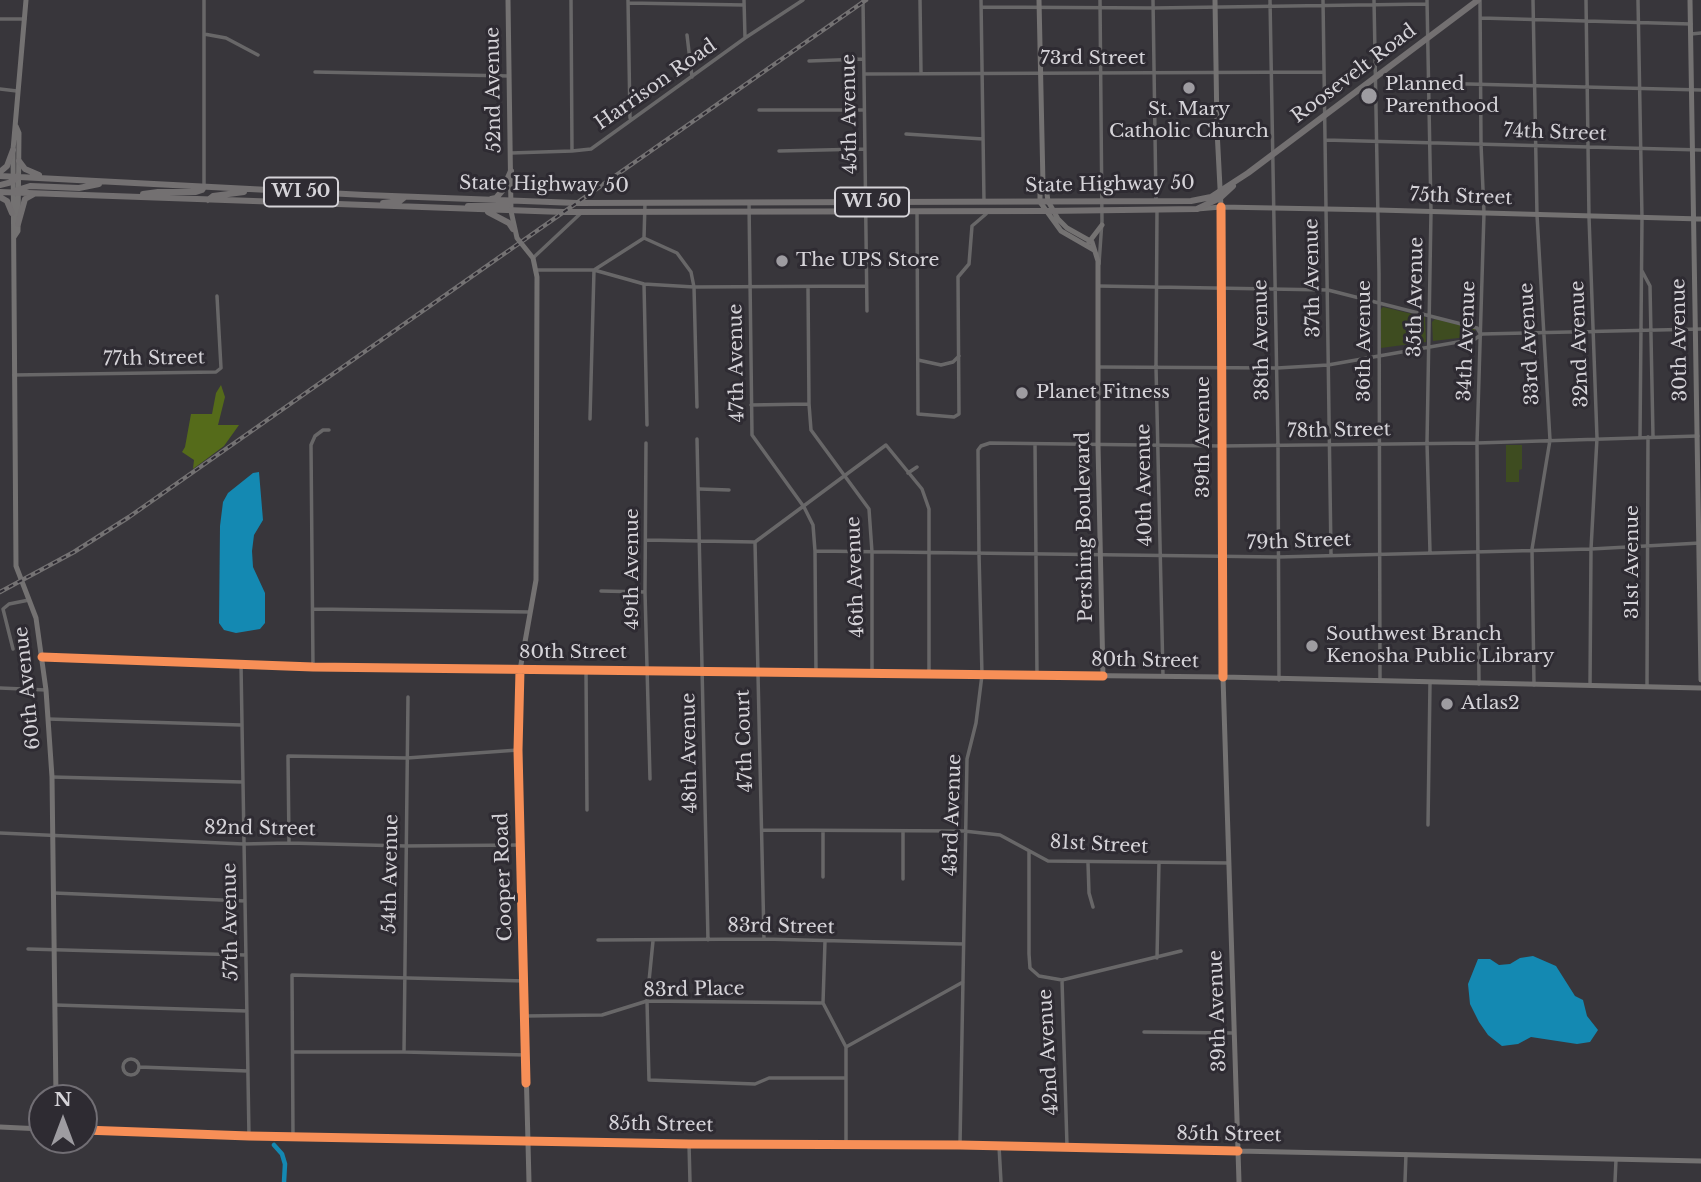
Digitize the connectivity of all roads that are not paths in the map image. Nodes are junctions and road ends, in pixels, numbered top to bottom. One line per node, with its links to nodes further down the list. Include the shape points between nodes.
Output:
1 (26, 0): 31 (street, 60th Avenue)
2 (204, 0): 37 (street)
3 (509, 0): 55 (street, 52nd Avenue)
4 (571, 0): 85 (street)
5 (803, 0): 41 (street, Harrison Road)
6 (863, 0): 43 (street, 45th Avenue)
7 (920, 0): 54 (street)
8 (981, 0): 25 (street)
9 (1040, 0): 26 (street, Pershing Boulevard)
10 (1100, 0): 27 (street)
11 (1153, 0): 28 (street)
12 (1270, 0): 24 (street, 38th Avenue)
13 (1479, 0): 29 (street, 34th Avenue); 40 (main road, Roosevelt Road / WI 50)
14 (1533, 0): 32 (street, 33rd Avenue)
15 (1586, 0): 33 (street, 32nd Avenue)
16 (1638, 0): 34 (street, 31st Avenue)
17 (1690, 0): 35 (street, 30th Avenue)
18 (628, 2): 19 (street); 70 (street)
19 (744, 2): 41 (street)
20 (1374, 2): 21 (street); 22 (street); 57 (street, 36th Avenue)
21 (1427, 2): 40 (street, 35th Avenue)
22 (1323, 3): 24 (street); 49 (street, 37th Avenue)
23 (1215, 4): 24 (street); 28 (street); 47 (street, 39th Avenue)
24 (1270, 6): 48 (street, 38th Avenue)
25 (981, 7): 26 (street); 50 (street)
26 (1040, 8): 27 (street); 51 (street, Pershing Boulevard)
27 (1100, 8): 28 (street); 52 (street)
28 (1154, 8): 46 (street)
29 (1481, 18): 32 (street); 59 (street, 34th Avenue)
30 (0, 19): 31 (street)
31 (25, 19): 66 (street, 60th Avenue)
32 (1533, 19): 33 (street); 60 (street, 33rd Avenue)
33 (1586, 20): 34 (street); 61 (street, 32nd Avenue)
34 (1638, 22): 35 (street); 63 (street, 31st Avenue)
35 (1690, 23): 38 (street, 30th Avenue)
36 (1701, 33): 38 (street)
37 (204, 34): 42 (street, via 224,37); 97 (street)
38 (1691, 34): 64 (street, 30th Avenue)
39 (688, 35): 56 (street)
40 (1428, 37): 57 (main road, Roosevelt Road / WI 50); 58 (street, 35th Avenue)
41 (745, 38): 56 (street, Harrison Road)
42 (258, 55)
43 (864, 59): 44 (street); 53 (street, 45th Avenue)
44 (809, 61)
45 (315, 72): 55 (street)
46 (1154, 72): 47 (street, 73rd Street); 52 (street, 73rd Street); 110 (street)
47 (1216, 72): 48 (street, 73rd Street); 102 (street, 39th Avenue)
48 (1271, 72): 49 (street, 73rd Street); 88 (street, 38th Avenue)
49 (1322, 72): 69 (street, 37th Avenue)
50 (982, 73): 51 (street, 73rd Street); 54 (street, 73rd Street); 73 (street)
51 (1041, 73): 52 (street, 73rd Street); 113 (street, Pershing Boulevard)
52 (1100, 73): 119 (street)
53 (864, 74): 54 (street, 73rd Street); 68 (street, 45th Avenue)
54 (921, 74)
55 (509, 76): 87 (street, 52nd Avenue)
56 (692, 77): 70 (street, Harrison Road)
57 (1376, 78): 69 (main road, Roosevelt Road / WI 50); 75 (street, 36th Avenue)
58 (1429, 83): 59 (street); 76 (street, 35th Avenue)
59 (1482, 84): 60 (street); 77 (street, 34th Avenue)
60 (1535, 86): 61 (street); 78 (street, 33rd Avenue)
61 (1587, 87): 63 (street); 79 (street, 32nd Avenue)
62 (0, 89): 66 (street)
63 (1640, 89): 64 (street); 81 (street, 31st Avenue)
64 (1691, 90): 65 (street); 83 (street, 30th Avenue)
65 (1701, 90)
66 (19, 91): 71 (street, 60th Avenue)
67 (759, 110): 68 (street)
68 (864, 110): 80 (street, 45th Avenue)
69 (1324, 116): 74 (street, 37th Avenue); 88 (main road, Roosevelt Road / WI 50)
70 (630, 118): 85 (street, Harrison Road, via 591,149)
71 (16, 126): 82 (street, 60th Avenue); 89 (street, 60th Avenue)
72 (906, 134): 73 (street)
73 (983, 139): 117 (street)
74 (1325, 140): 75 (street, 74th Street); 124 (street, 37th Avenue)
75 (1377, 141): 76 (street, 74th Street); 127 (street, 36th Avenue)
76 (1430, 142): 77 (street, 74th Street); 134 (street, 35th Avenue)
77 (1481, 144): 78 (street, 74th Street); 137 (street, 34th Avenue)
78 (1536, 146): 79 (street, 74th Street); 139 (street, 33rd Avenue)
79 (1588, 148): 81 (street, 74th Street); 140 (street, 32nd Avenue)
80 (865, 149): 86 (street); 112 (street, 45th Avenue)
81 (1641, 149): 83 (street, 74th Street); 141 (street, 31st Avenue)
82 (13, 150): 92 (main road); 93 (street, 60th Avenue)
83 (1692, 150): 84 (street, 74th Street); 142 (street, 30th Avenue)
84 (1701, 150)
85 (572, 151): 87 (street, Harrison Road)
86 (779, 151)
87 (511, 153): 90 (street, 52nd Avenue)
88 (1273, 154): 91 (main road, Roosevelt Road / WI 50); 121 (street, 38th Avenue)
89 (19, 161): 93 (street, 60th Avenue); 94 (main road, via 29,171)
90 (511, 171): 106 (main road, via 502,191); 109 (street, 52nd Avenue)
91 (1248, 173): 102 (main road, State Highway 50 / WI 50)
92 (0, 174): 93 (main road, State Highway 50 / WI 50)
93 (14, 178): 94 (main road, State Highway 50 / WI 50); 96 (main road); 98 (street, 60th Avenue)
94 (51, 179): 95 (main road, State Highway 50 / WI 50)
95 (109, 182): 97 (main road, State Highway 50 / WI 50); 98 (main road, via 79,188 30,186)
96 (0, 185)
97 (204, 187): 99 (main road, State Highway 50 / WI 50); 105 (main road, via 196,192)
98 (16, 191): 100 (main road, State Highway 50 / WI 50); 101 (main road, State Highway 50 / WI 50); 135 (street, 60th Avenue); 143 (street, 60th Avenue)
99 (277, 191): 103 (main road, State Highway 50 / WI 50); 108 (main road, via 213,195)
100 (0, 192)
101 (38, 194): 105 (main road, State Highway 50 / WI 50); 143 (main road, via 25,199)
102 (1220, 194): 107 (main road, State Highway 50 / WI 50); 114 (main road, State Highway 50 / WI 50); 120 (street, 39th Avenue)
103 (405, 196): 106 (main road, State Highway 50 / WI 50); 118 (main road, via 400,201)
104 (0, 197): 135 (main road)
105 (128, 197): 108 (main road, State Highway 50 / WI 50)
106 (489, 200): 109 (main road, State Highway 50 / WI 50)
107 (1200, 200): 110 (main road, State Highway 50 / WI 50); 114 (street, 75th Street)
108 (208, 201): 118 (main road, State Highway 50 / WI 50)
109 (511, 201): 115 (main road, State Highway 50 / WI 50); 122 (main road, via 507,206); 128 (street, 52nd Avenue)
110 (1156, 201): 119 (main road, State Highway 50 / WI 50)
111 (748, 202): 112 (main road, State Highway 50 / WI 50); 116 (main road, State Highway 50 / WI 50); 133 (street, 47th Avenue)
112 (865, 202): 117 (main road, State Highway 50 / WI 50); 129 (street, 45th Avenue)
113 (1044, 202): 117 (main road, State Highway 50 / WI 50); 119 (main road, State Highway 50 / WI 50); 131 (street, Pershing Boulevard)
114 (1212, 202): 120 (street, 75th Street); 123 (main road, State Highway 50 / WI 50)
115 (566, 203): 116 (main road, State Highway 50 / WI 50); 128 (main road)
116 (645, 203): 136 (street)
117 (984, 203)
118 (367, 205): 122 (main road, State Highway 50 / WI 50)
119 (1102, 206): 126 (main road, State Highway 50 / WI 50); 131 (main road, State Highway 50 / WI 50); 144 (street)
120 (1221, 207): 121 (street, 75th Street); 123 (street, 75th Street); 158 (street, 39th Avenue)
121 (1273, 208): 124 (street, 75th Street); 162 (street, 38th Avenue)
122 (452, 209): 125 (main road, State Highway 50 / WI 50)
123 (1197, 209): 126 (main road, State Highway 50 / WI 50)
124 (1326, 209): 127 (street, 75th Street); 163 (street, 37th Avenue)
125 (484, 210): 128 (main road, State Highway 50 / WI 50); 145 (main road)
126 (1157, 210): 155 (street, 40th Avenue)
127 (1378, 210): 134 (street, 75th Street); 165 (street, 36th Avenue)
128 (511, 211): 132 (main road, State Highway 50 / WI 50); 145 (street, 52nd Avenue)
129 (866, 211): 130 (main road, State Highway 50 / WI 50); 133 (main road, State Highway 50 / WI 50); 156 (street, 45th Avenue)
130 (918, 211): 131 (main road, State Highway 50 / WI 50); 177 (street)
131 (1050, 211): 148 (street, Pershing Boulevard, via 1060,231)
132 (582, 212): 136 (main road, State Highway 50 / WI 50); 149 (street)
133 (748, 212): 136 (main road, State Highway 50 / WI 50); 161 (street, 47th Avenue)
134 (1431, 212): 137 (street, 75th Street); 167 (street, 35th Avenue)
135 (12, 213): 146 (street, 60th Avenue)
136 (645, 213): 147 (street)
137 (1484, 213): 139 (street, 75th Street); 173 (street, 34th Avenue)
138 (986, 214): 176 (street, via 972,226 969,264 958,277)
139 (1537, 215): 140 (street, 75th Street); 170 (street, 33rd Avenue)
140 (1589, 217): 141 (street, 75th Street); 172 (street, 32nd Avenue)
141 (1642, 218): 142 (street, 75th Street); 153 (street, 31st Avenue)
142 (1697, 219): 168 (street, 30th Avenue)
143 (18, 224): 146 (street, 60th Avenue)
144 (1102, 225): 148 (street); 150 (street)
145 (513, 229): 149 (street, 52nd Avenue)
146 (14, 237): 183 (street, 60th Avenue)
147 (644, 238): 152 (street); 159 (street, via 677,253 691,272)
148 (1088, 243): 150 (street, Pershing Boulevard)
149 (533, 258): 151 (street, Cooper Road)
150 (1098, 265): 157 (street, Pershing Boulevard)
151 (537, 270): 152 (street); 237 (street, Cooper Road, via 538,535)
152 (594, 270): 154 (street); 187 (street)
153 (1640, 270): 169 (street, 31st Avenue, via 1650,286); 171 (street, 31st Avenue)
154 (644, 284): 159 (street); 188 (street)
155 (1157, 285): 157 (street); 158 (street); 180 (street, 40th Avenue)
156 (866, 286): 160 (street); 166 (street, 45th Avenue)
157 (1098, 286): 179 (street, Pershing Boulevard)
158 (1221, 286): 162 (street); 181 (street, 39th Avenue)
159 (694, 287): 161 (street); 186 (street)
160 (808, 287): 161 (street); 184 (street, 46th Avenue)
161 (750, 288): 185 (street, 47th Avenue)
162 (1275, 288): 163 (street); 182 (street, 38th Avenue)
163 (1328, 290): 165 (street); 178 (street, 37th Avenue)
164 (217, 296): 183 (street, 77th Street, via 220,368 216,372)
165 (1379, 303): 167 (street); 175 (street, 36th Avenue)
166 (867, 311)
167 (1430, 316): 173 (street, via 1477,328); 174 (street, 35th Avenue)
168 (1698, 329): 169 (street); 190 (street, 30th Avenue)
169 (1651, 331): 171 (street); 192 (street, 31st Avenue)
170 (1543, 332): 172 (street); 173 (street); 195 (street, 33rd Avenue)
171 (1640, 332): 172 (street); 191 (street, 31st Avenue)
172 (1595, 333): 193 (street, 32nd Avenue)
173 (1482, 334): 174 (street); 199 (street, 34th Avenue)
174 (1429, 347): 175 (street); 198 (street, 35th Avenue)
175 (1379, 355): 178 (street); 197 (street, 36th Avenue)
176 (959, 356): 177 (street, via 941,365); 177 (street, via 959,414 954,416 918,414)
177 (918, 360)
178 (1328, 365): 182 (street); 201 (street, 37th Avenue)
179 (1098, 366): 180 (street); 202 (street, Pershing Boulevard)
180 (1156, 367): 181 (street); 204 (street, 40th Avenue)
181 (1221, 368): 182 (street); 205 (street, 39th Avenue)
182 (1277, 368): 206 (street, 38th Avenue)
183 (14, 375): 235 (street, 60th Avenue, via 16,566)
184 (808, 404): 185 (street); 209 (street, 46th Avenue, via 811,430)
185 (751, 405): 212 (street, 47th Avenue, via 752,435)
186 (697, 407)
187 (590, 419)
188 (647, 425)
189 (329, 430): 236 (street, via 315,436 311,445)
190 (1698, 436): 192 (street, 78th Street); 216 (street, 30th Avenue)
191 (1640, 437): 192 (street, 78th Street); 193 (street, 78th Street)
192 (1650, 437): 217 (street, 31st Avenue)
193 (1597, 438): 195 (street, 78th Street); 219 (street, 32nd Avenue)
194 (698, 439): 210 (street, 48th Avenue)
195 (1550, 440): 199 (street, 78th Street); 218 (street, 33rd Avenue)
196 (646, 443): 213 (street, 49th Avenue)
197 (1379, 443): 198 (street, 78th Street); 201 (street, 78th Street); 226 (street, 36th Avenue)
198 (1427, 443): 199 (street, 78th Street); 222 (street, 35th Avenue)
199 (1477, 443): 223 (street, 34th Avenue)
200 (1035, 444): 202 (street, 78th Street); 203 (street, 78th Street); 227 (street)
201 (1328, 444): 206 (street, 78th Street); 229 (street, 37th Avenue)
202 (1098, 445): 204 (street, 78th Street); 228 (street, Pershing Boulevard)
203 (981, 446): 225 (street, 43rd Avenue)
204 (1158, 446): 205 (street, 78th Street); 230 (street, 40th Avenue)
205 (1221, 446): 206 (street, 78th Street); 232 (street, 39th Avenue)
206 (1278, 446): 231 (street, 38th Avenue)
207 (917, 467): 208 (street)
208 (908, 473): 209 (street, via 886,445); 224 (street, via 922,489 929,509)
209 (845, 475): 212 (street); 221 (street, 46th Avenue, via 869,509)
210 (699, 489): 211 (street); 214 (street, 48th Avenue)
211 (729, 490)
212 (804, 507): 215 (street); 220 (street, 47th Avenue, via 813,525)
213 (646, 540): 214 (street); 234 (street, 49th Avenue)
214 (701, 541): 215 (street); 245 (street, 48th Avenue)
215 (754, 542): 246 (street, 47th Court)
216 (1699, 543): 217 (street, 79th Street); 256 (street, 30th Avenue)
217 (1647, 547): 219 (street, 79th Street); 262 (street, 31st Avenue)
218 (1532, 549): 219 (street, 79th Street); 223 (street, 79th Street); 260 (street, 33rd Avenue)
219 (1591, 550): 261 (street, 32nd Avenue)
220 (815, 551): 221 (street, 79th Street); 247 (street, 47th Avenue)
221 (872, 552): 224 (street, 79th Street); 248 (street, 46th Avenue)
222 (1430, 552): 223 (street, 79th Street); 226 (street, 79th Street)
223 (1479, 552): 259 (street, 34th Avenue)
224 (928, 554): 225 (street, 79th Street); 249 (street)
225 (979, 554): 227 (street, 79th Street); 250 (street, 43rd Avenue)
226 (1380, 554): 229 (street, 79th Street); 257 (street, 36th Avenue)
227 (1036, 555): 228 (street, 79th Street); 251 (street)
228 (1101, 555): 230 (street, 79th Street); 252 (street, Pershing Boulevard)
229 (1331, 555): 231 (street, 79th Street)
230 (1161, 556): 232 (street, 79th Street); 253 (street, 40th Avenue)
231 (1278, 557): 232 (street, 79th Street); 255 (street, 38th Avenue)
232 (1221, 558): 254 (street, 39th Avenue)
233 (601, 591): 234 (street)
234 (645, 592): 244 (street, 49th Avenue)
235 (29, 600): 238 (street, via 3,609); 239 (street, 60th Avenue)
236 (314, 609): 237 (street); 241 (street)
237 (533, 612): 242 (street, Cooper Road)
238 (13, 649)
239 (42, 657): 240 (street, 80th Street); 265 (street, 60th Avenue)
240 (241, 665): 241 (street, 80th Street); 268 (street, 57th Avenue)
241 (313, 667): 242 (street, 80th Street)
242 (520, 670): 243 (street, 80th Street); 269 (street, Cooper Road)
243 (586, 670): 244 (street, 80th Street); 274 (street)
244 (649, 671): 245 (street, 80th Street); 272 (street, 49th Avenue)
245 (703, 672): 246 (street, 80th Street); 297 (street, 48th Avenue)
246 (757, 673): 247 (street, 80th Street); 276 (street, 47th Court)
247 (816, 673): 248 (street, 80th Street)
248 (872, 674): 249 (street, 80th Street)
249 (929, 674): 250 (street, 80th Street)
250 (982, 675): 251 (street, 80th Street); 278 (street, 43rd Avenue, via 967,759)
251 (1037, 675): 252 (street, 80th Street)
252 (1103, 676): 253 (street, 80th Street)
253 (1163, 677): 254 (street, 80th Street)
254 (1223, 677): 255 (street, 80th Street); 289 (street, 39th Avenue)
255 (1279, 680): 257 (street, 80th Street)
256 (1701, 680)
257 (1380, 682): 258 (street, 80th Street)
258 (1430, 683): 259 (street, 80th Street); 275 (street)
259 (1479, 684): 260 (street, 80th Street)
260 (1534, 685): 261 (street, 80th Street)
261 (1590, 686): 262 (street, 80th Street)
262 (1647, 687): 264 (street, 80th Street)
263 (0, 688): 265 (street)
264 (1701, 688)
265 (46, 690): 267 (street, 60th Avenue)
266 (408, 697): 270 (street, 54th Avenue)
267 (48, 719): 268 (street); 271 (street, 60th Avenue)
268 (241, 725): 273 (street, 57th Avenue)
269 (518, 750): 270 (street); 284 (street, Cooper Road)
270 (407, 758): 282 (street, via 288,756); 285 (street, 54th Avenue)
271 (52, 776): 273 (street); 281 (street, 60th Avenue)
272 (650, 779)
273 (242, 782): 283 (street, 57th Avenue)
274 (587, 810)
275 (1428, 825)
276 (762, 830): 277 (street, 81st Street); 295 (street, 47th Court)
277 (823, 831): 279 (street, 81st Street); 290 (street)
278 (964, 831): 279 (street, 81st Street); 286 (street, 81st Street, via 1000,835); 300 (street, 43rd Avenue)
279 (903, 832): 291 (street)
280 (0, 834): 281 (street, 82nd Street)
281 (53, 836): 283 (street, 82nd Street); 292 (street, 60th Avenue)
282 (289, 843): 283 (street, 82nd Street); 285 (street, 82nd Street)
283 (243, 844): 293 (street, 57th Avenue)
284 (520, 845): 285 (street, 82nd Street); 308 (street, Cooper Road)
285 (405, 846): 306 (street, 54th Avenue)
286 (1029, 851): 288 (street, 81st Street, via 1048,860); 307 (street, 42nd Avenue, via 1030,968 1039,976)
287 (1159, 862): 288 (street, 81st Street); 289 (street, 81st Street); 305 (street)
288 (1088, 863): 294 (street, via 1088,893)
289 (1229, 863): 316 (street, 39th Avenue)
290 (823, 877)
291 (903, 879)
292 (53, 893): 293 (street); 302 (street, 60th Avenue)
293 (244, 901): 304 (street, 57th Avenue)
294 (1094, 907)
295 (764, 939): 297 (street, 83rd Street); 299 (street, 83rd Street)
296 (598, 940): 298 (street, 83rd Street)
297 (708, 940): 298 (street, 83rd Street)
298 (653, 941): 310 (street)
299 (825, 941): 300 (street, 83rd Street); 311 (street)
300 (963, 944): 309 (street, 43rd Avenue)
301 (28, 949): 302 (street)
302 (53, 950): 304 (street); 312 (street, 60th Avenue)
303 (1181, 951): 305 (street)
304 (246, 955): 313 (street, 57th Avenue)
305 (1157, 958): 307 (street)
306 (403, 978): 308 (street); 318 (street, via 292,975); 319 (street, 54th Avenue)
307 (1062, 980): 335 (street, 42nd Avenue)
308 (525, 981): 314 (street, Cooper Road)
309 (963, 982): 317 (street); 333 (street, 43rd Avenue)
310 (647, 1001): 311 (street, 83rd Place); 314 (street, 83rd Place, via 602,1015); 323 (street, via 649,1080 754,1084 769,1078)
311 (823, 1003): 317 (street)
312 (55, 1005): 313 (street); 324 (street, 60th Avenue)
313 (247, 1011): 322 (street, 57th Avenue)
314 (525, 1016): 320 (street, Cooper Road)
315 (1144, 1032): 316 (street)
316 (1234, 1033): 336 (street, 39th Avenue)
317 (846, 1047): 323 (street)
318 (293, 1052): 319 (street); 329 (street)
319 (404, 1052): 320 (street)
320 (526, 1055): 330 (street, Cooper Road)
321 (139, 1067): 321 (street, via 131,1059 123,1068 132,1075); 322 (street)
322 (248, 1071): 328 (street, 57th Avenue)
323 (846, 1078): 332 (street)
324 (56, 1084)
325 (0, 1128): 326 (street)
326 (28, 1129)
327 (98, 1131): 328 (street, 85th Street)
328 (249, 1136): 329 (street, 85th Street)
329 (293, 1136): 330 (street, 85th Street)
330 (528, 1140): 331 (street, 85th Street); 340 (street, Cooper Road)
331 (690, 1144): 332 (street, 85th Street); 341 (street)
332 (846, 1144): 333 (street, 85th Street)
333 (960, 1144): 334 (street, 85th Street)
334 (999, 1146): 335 (street, 85th Street); 342 (street)
335 (1067, 1147): 336 (street, 85th Street)
336 (1238, 1151): 337 (street, 85th Street); 343 (street, 39th Avenue)
337 (1406, 1154): 338 (street, 85th Street); 344 (street)
338 (1616, 1158): 339 (street, 85th Street); 345 (street)
339 (1701, 1161)
340 (529, 1182)
341 (690, 1182)
342 (1001, 1182)
343 (1238, 1182)
344 (1405, 1182)
345 (1615, 1182)

